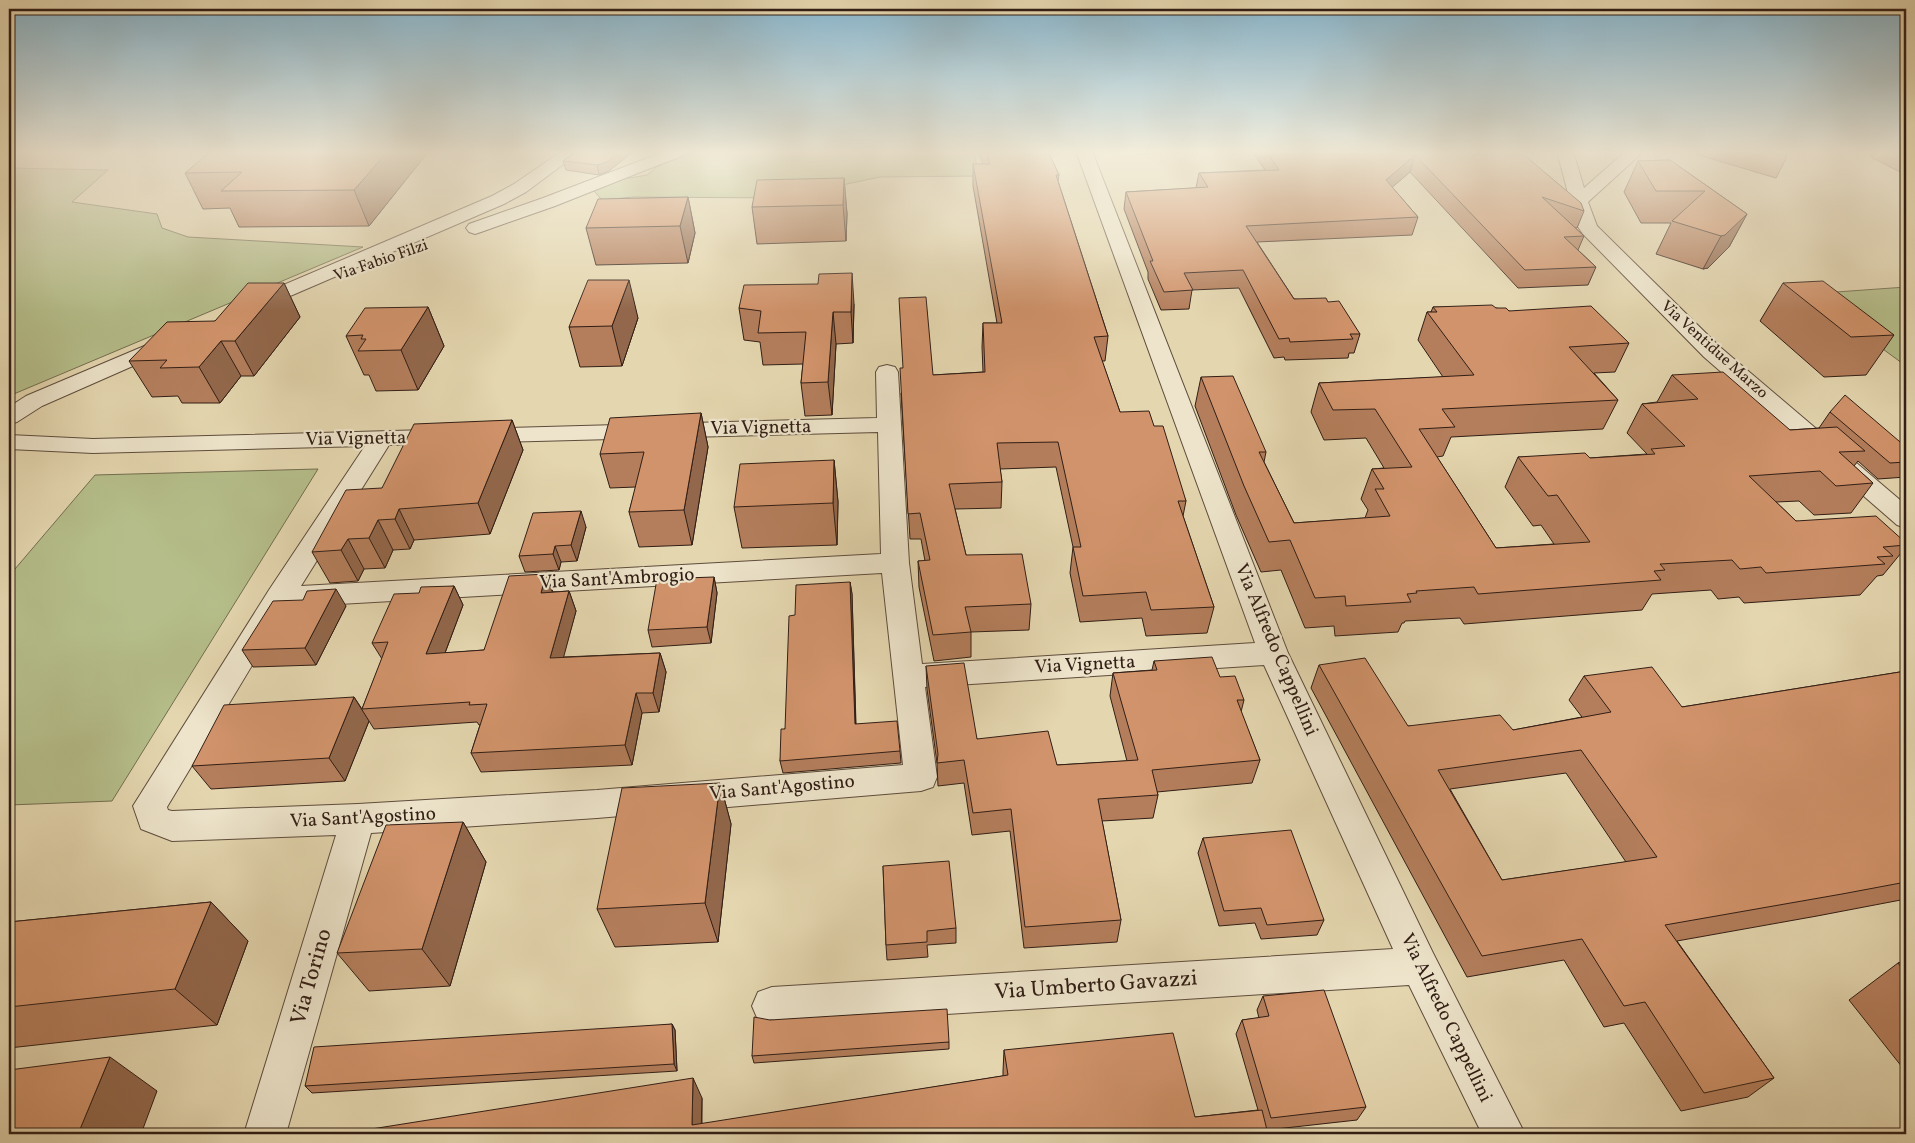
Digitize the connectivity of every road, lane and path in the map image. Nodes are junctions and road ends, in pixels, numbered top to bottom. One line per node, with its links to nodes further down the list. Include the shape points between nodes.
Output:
1 (488, 204): 5 (street)
2 (542, 204): 5 (street, Via Fabio Filzi)
3 (1104, 204): 16 (street, Via Alfredo Cappellini)
4 (1580, 204): 13 (street, Via Ventidue Marzo, via 1585,224 1712,352)
5 (269, 298): 6 (street)
6 (234, 313)
7 (189, 333): 9 (street)
8 (887, 372): 10 (street)
9 (17, 409): 12 (street, Via Vignetta, via 10,427)
10 (888, 425): 11 (street, Via Vignetta); 14 (street)
11 (382, 438): 12 (street, Via Vignetta); 15 (street, Via Sant'Agostino)
12 (11, 448)
13 (1906, 519)
14 (895, 563): 15 (street, Via Sant'Ambrogio); 17 (street)
15 (278, 597): 18 (street, Via Sant'Agostino, via 150,806 153,819 172,826)
16 (1273, 654): 17 (street, Via Vignetta); 19 (street, Via Alfredo Cappellini)
17 (908, 676): 18 (street, Via Sant'Agostino, via 920,777 597,804)
18 (358, 819): 21 (street, Via Torino)
19 (1420, 966): 20 (street, Via Umberto Gavazzi); 22 (street, Via Alfredo Cappellini)
20 (772, 1006)
21 (266, 1134)
22 (1504, 1134)

